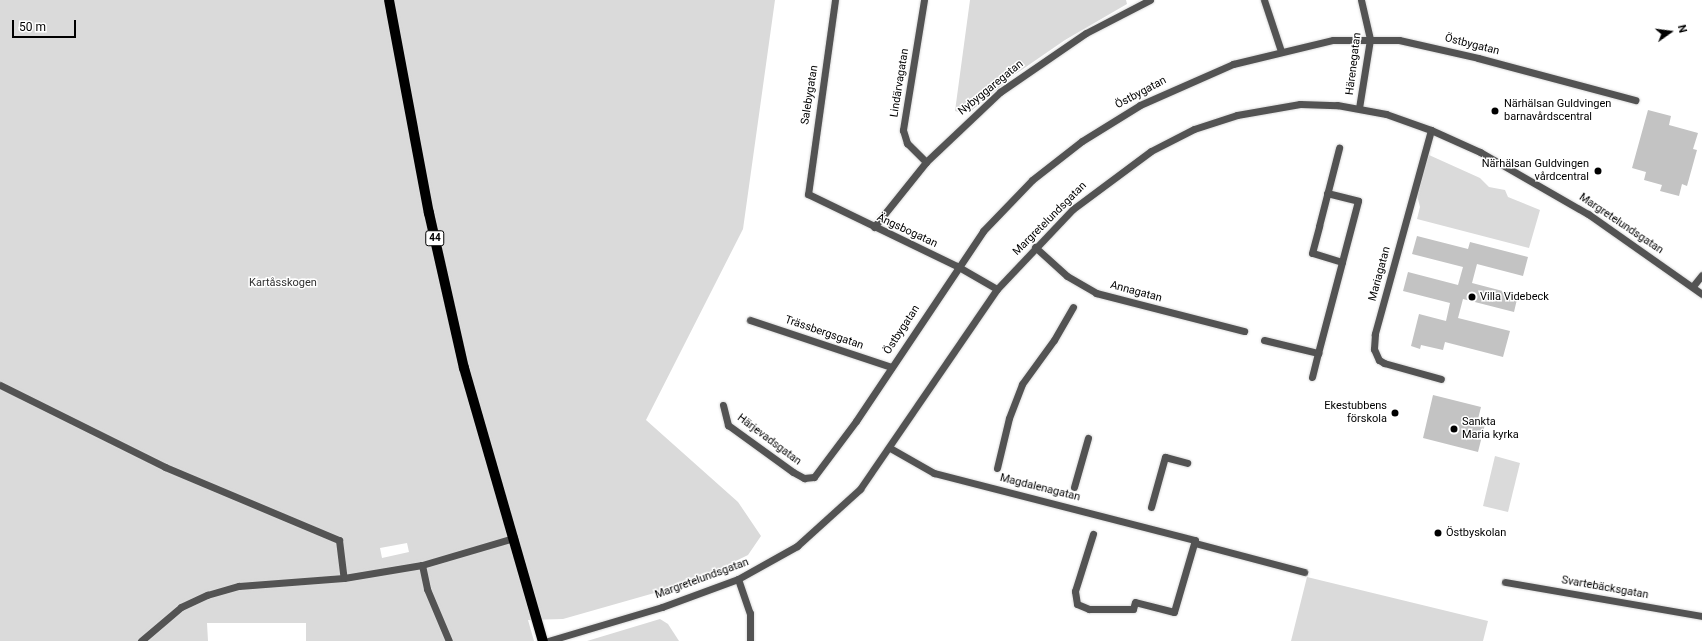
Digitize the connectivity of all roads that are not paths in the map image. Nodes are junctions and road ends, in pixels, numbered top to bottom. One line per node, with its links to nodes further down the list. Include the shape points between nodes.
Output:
1 (389, 0): 42 (main road, 44, via 429,212 464,368)
2 (835, 0): 14 (street, Salebygatan)
3 (924, 0): 13 (street, Lindärvagatan, via 904,130 907,143)
4 (1150, 0): 13 (street, Nybyggaregatan, via 1099,25 1033,68 982,107)
5 (1264, 0): 8 (street)
6 (1361, 0): 7 (street, Härenegatan)
7 (1370, 39): 8 (street, Östbygatan, via 1333,40); 9 (street, Östbygatan, via 1429,46); 10 (street, Härenegatan)
8 (1281, 51): 19 (street, Östbygatan, via 1191,81 1110,123 1032,180 983,231)
9 (1635, 100)
10 (1360, 108): 11 (street, Margretelundsgatan); 17 (street, Margretelundsgatan, via 1319,104 1278,106 1237,115 1194,129 1151,151 1106,181)
11 (1431, 130): 21 (street, Margretelundsgatan, via 1480,152 1588,214); 31 (street, Mariagatan, via 1375,334 1374,349 1384,363)
12 (1339, 148): 15 (street)
13 (926, 162): 16 (street, Nybyggaregatan)
14 (808, 194): 16 (street, Ängsbogatan)
15 (1327, 194): 18 (street, via 1312,254); 18 (street, via 1358,201)
16 (874, 228): 19 (street, Ängsbogatan)
17 (1035, 247): 22 (street, Margretelundsgatan); 26 (street, Annagatan, via 1067,276 1096,293)
18 (1342, 262): 28 (street)
19 (957, 266): 22 (street, Ängsbogatan); 29 (street, Östbygatan)
20 (1702, 275): 21 (street)
21 (1693, 286): 23 (street, Margretelundsgatan)
22 (997, 289): 35 (street, Margretelundsgatan)
23 (1702, 294)
24 (1073, 307): 37 (street, via 1054,340 1034,364 1019,390)
25 (750, 320): 29 (street, Trässbergsgatan)
26 (1244, 332)
27 (1264, 340): 28 (street)
28 (1318, 353): 30 (street)
29 (891, 367): 38 (street, Östbygatan, via 856,422)
30 (1312, 377)
31 (1441, 379)
32 (0, 385): 46 (street, via 165,467 339,540)
33 (723, 405): 38 (street, Härjevadsgatan, via 728,425 793,472 804,478)
34 (1088, 438): 39 (street)
35 (890, 448): 43 (street, Magdalenagatan, via 934,473 1189,538 1195,540); 47 (street, Margretelundsgatan, via 860,489 826,522 774,561)
36 (1187, 463): 40 (street, via 1165,457)
37 (997, 468)
38 (814, 477)
39 (1074, 488)
40 (1151, 507)
41 (1093, 534): 43 (street, via 1075,591 1077,604 1089,609 1133,609 1135,602 1174,612)
42 (514, 538): 44 (street); 52 (main road, 44)
43 (1195, 543): 45 (street)
44 (422, 565): 46 (street); 51 (street, via 427,589)
45 (1304, 572)
46 (344, 578): 50 (street, via 239,586 207,595 181,607)
47 (738, 579): 53 (street, Margretelundsgatan, via 662,607); 54 (street, via 750,613)
48 (1505, 582): 49 (street, Svartebäcksgatan)
49 (1702, 616)
50 (141, 641)
51 (449, 641)
52 (543, 641)
53 (548, 641)
54 (750, 641)

